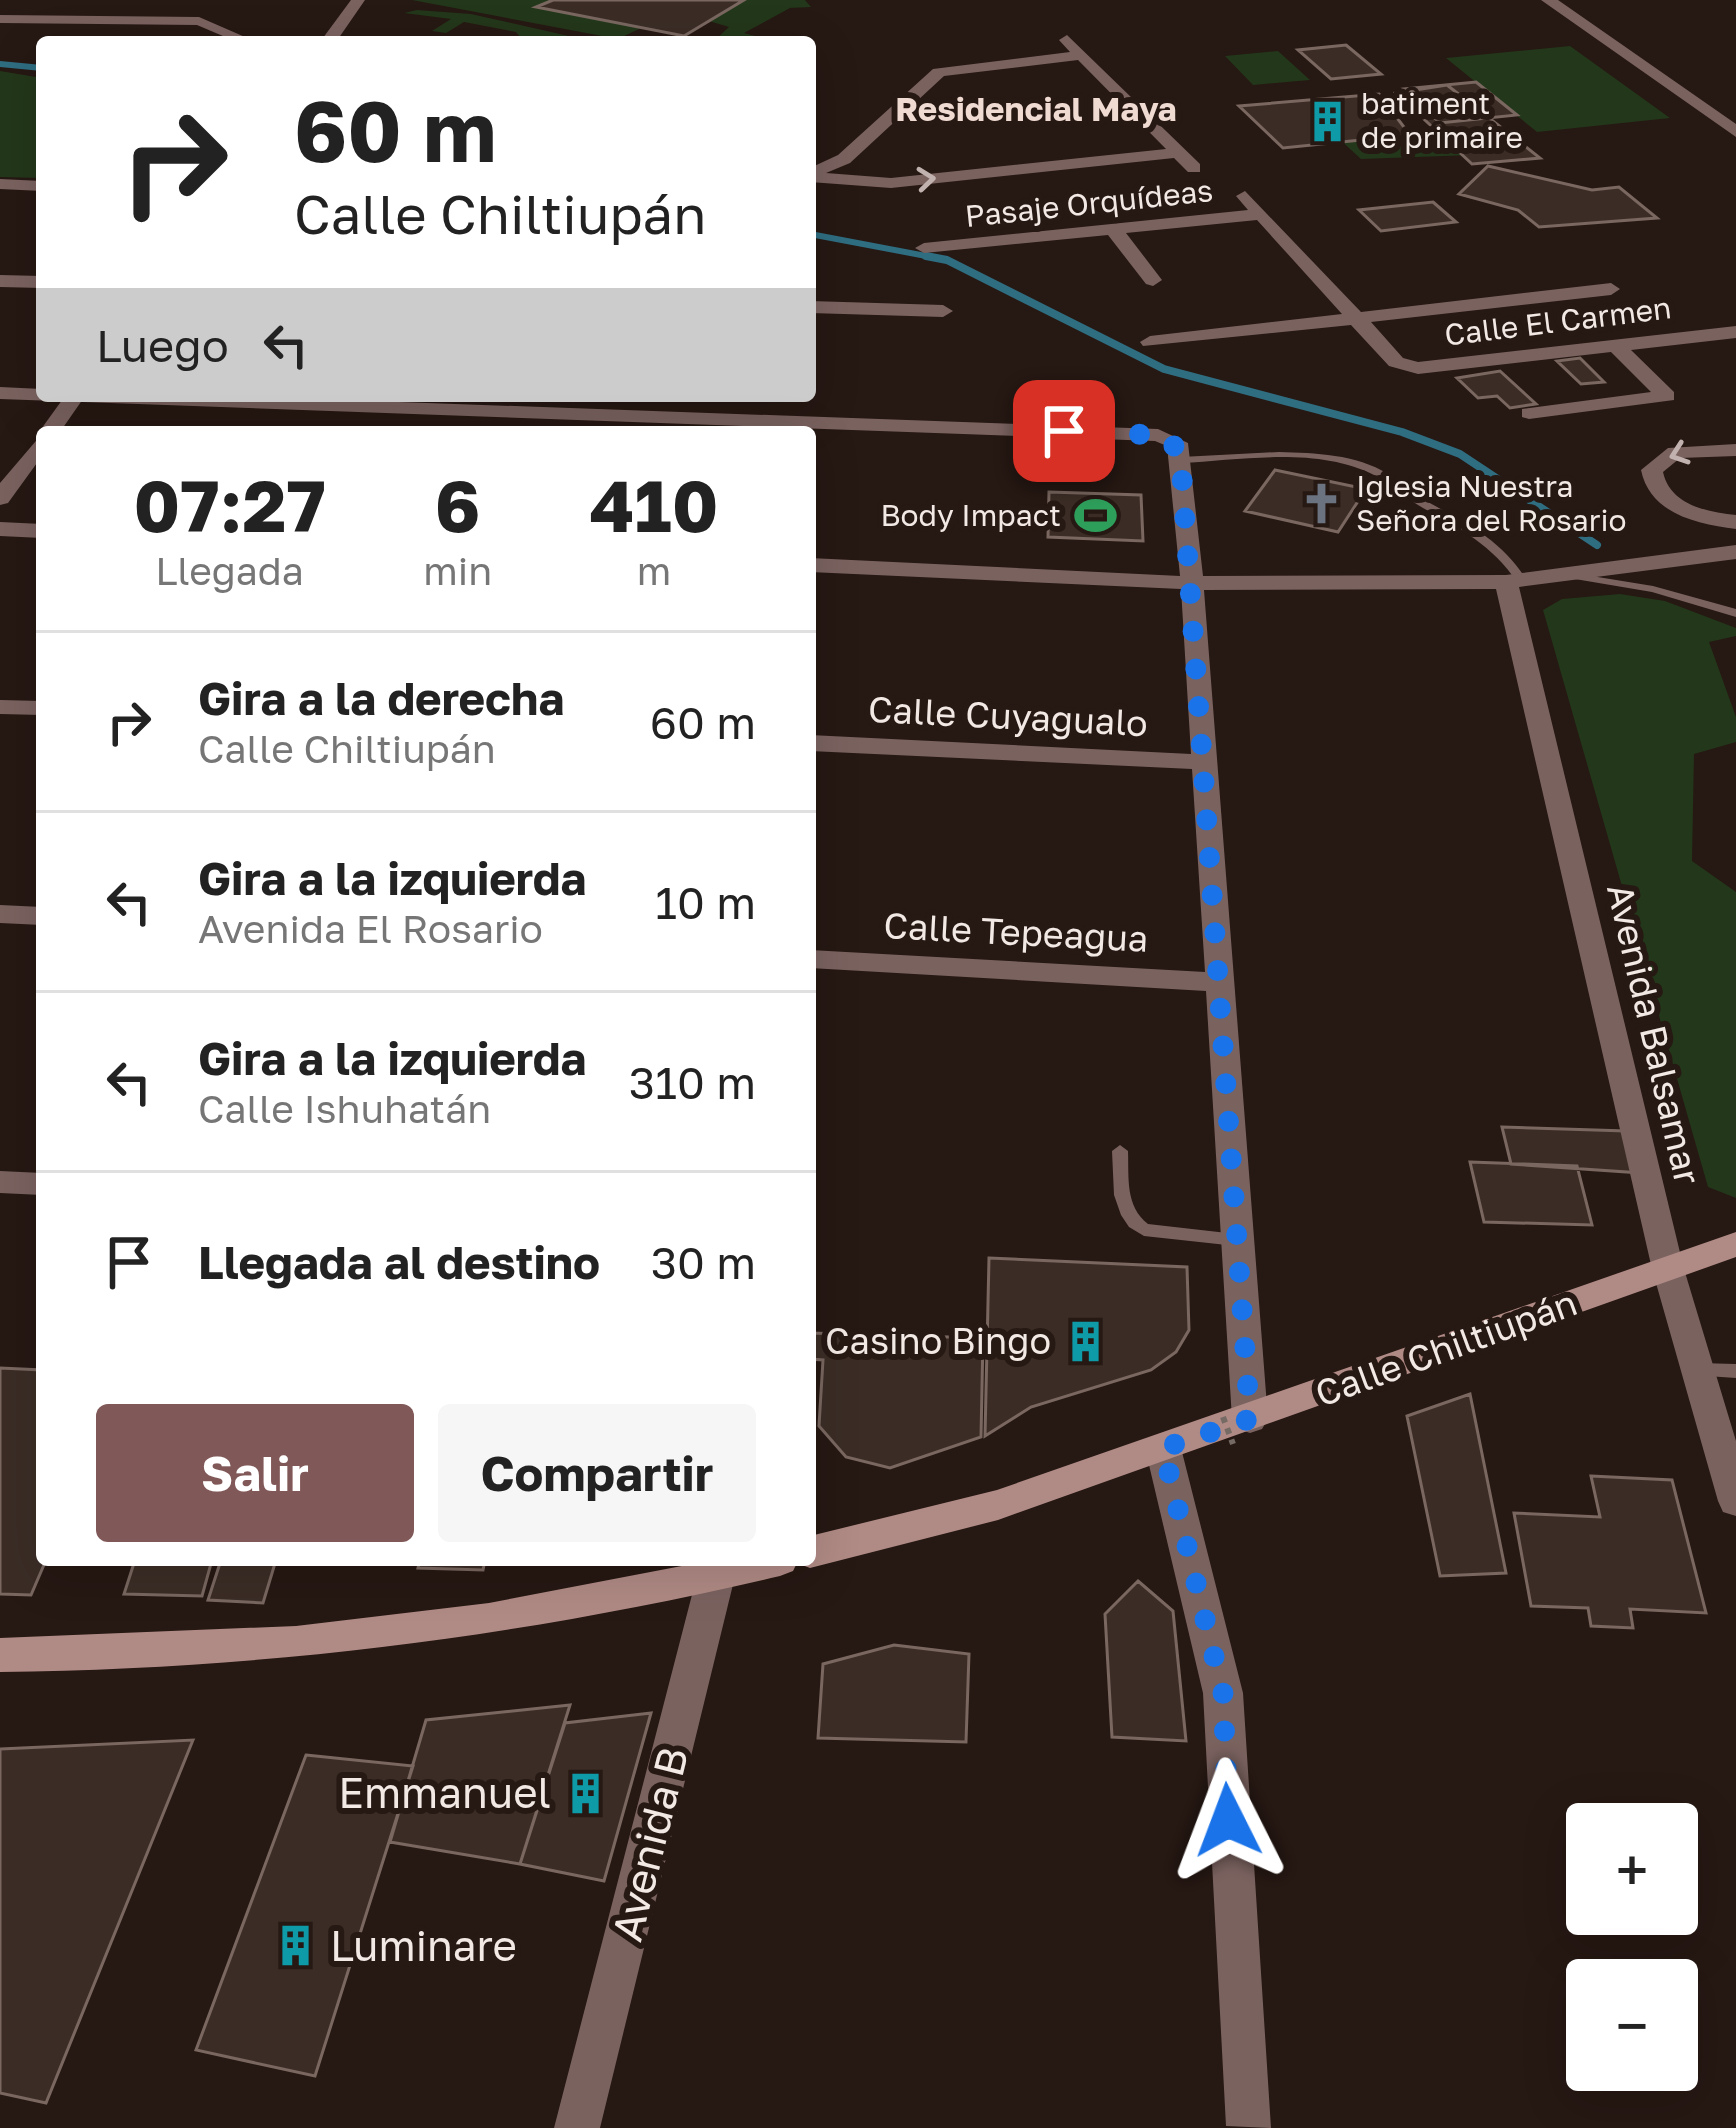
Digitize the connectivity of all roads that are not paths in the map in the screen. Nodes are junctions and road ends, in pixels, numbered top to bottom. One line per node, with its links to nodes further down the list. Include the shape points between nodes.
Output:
1 (358, 0): 5 (street)
2 (1548, 0): 8 (street)
3 (0, 19): 4 (street, via 199,21)
4 (235, 36)
5 (332, 36)
6 (1065, 38): 7 (street)
7 (1081, 55): 9 (street); 10 (street, via 938,72)
8 (1736, 132)
9 (1174, 153): 11 (street); 15 (street, one-way to 9)
10 (838, 162): 12 (street); 15 (street)
11 (1194, 168)
12 (816, 173)
13 (816, 177): 15 (street)
14 (0, 184): 16 (street)
15 (861, 184)
16 (36, 186)
17 (1245, 196): 18 (street, Calle El Carmen)
18 (1260, 214): 19 (street, Pasaje Orquídeas); 27 (street, Calle El Carmen)
19 (1114, 229): 20 (street, Pasaje Orquídeas); 21 (street)
20 (924, 248)
21 (1153, 280)
22 (0, 281): 23 (street)
23 (36, 283)
24 (1611, 289): 27 (street)
25 (816, 307): 26 (street)
26 (943, 311)
27 (1359, 319): 30 (street); 31 (street, Calle El Carmen, via 1396,362 1418,368)
28 (1736, 332): 29 (street, Calle El Carmen)
29 (1708, 335): 31 (street, Calle El Carmen); 32 (street)
30 (1150, 342)
31 (1616, 346): 36 (street, via 1667,396)
32 (1736, 357)
33 (0, 393): 34 (street)
34 (36, 395)
35 (242, 402): 39 (street, via 1158,435 1177,443)
36 (1529, 412)
37 (36, 449): 40 (street)
38 (1736, 450): 41 (street, one-way to 41, via 1675,452 1652,470 1660,494 1677,506)
39 (1181, 460): 47 (lane, via 1282,456 1370,469 1481,534 1510,561); 48 (street)
40 (0, 498)
41 (1736, 522)
42 (0, 529): 43 (street)
43 (36, 530)
44 (1736, 552): 46 (street)
45 (816, 566): 48 (street)
46 (1573, 576): 47 (street); 49 (lane)
47 (1514, 581): 48 (street); 63 (street, Avenida Balsamar)
48 (1192, 583): 53 (street)
49 (1736, 613)
50 (0, 706): 51 (street)
51 (36, 708)
52 (816, 743): 53 (street, Calle Cuyagualo)
53 (1203, 762): 57 (street)
54 (0, 914): 55 (street)
55 (36, 916)
56 (816, 959): 57 (street, Calle Tepeagua)
57 (1218, 982): 61 (street)
58 (1120, 1151): 61 (lane, via 1124,1212 1132,1223)
59 (0, 1182): 60 (street)
60 (36, 1184)
61 (1236, 1240): 66 (street)
62 (1736, 1244): 63 (main road, Calle Chiltiupán)
63 (1668, 1269): 64 (street, Avenida Balsamar); 66 (main road, Calle Chiltiupán)
64 (1698, 1370): 65 (lane); 68 (street, Avenida Balsamar)
65 (1736, 1372)
66 (1235, 1427): 67 (main road, Calle Chiltiupán)
67 (1163, 1448): 69 (main road, Calle Chiltiupán, via 998,1505); 72 (street, via 1223,1693)
68 (1736, 1501)
69 (816, 1550)
70 (719, 1568): 71 (main road, via 472,1626 271,1648); 73 (street, Avenida B)
71 (0, 1654)
72 (1249, 2126)
73 (577, 2128)

